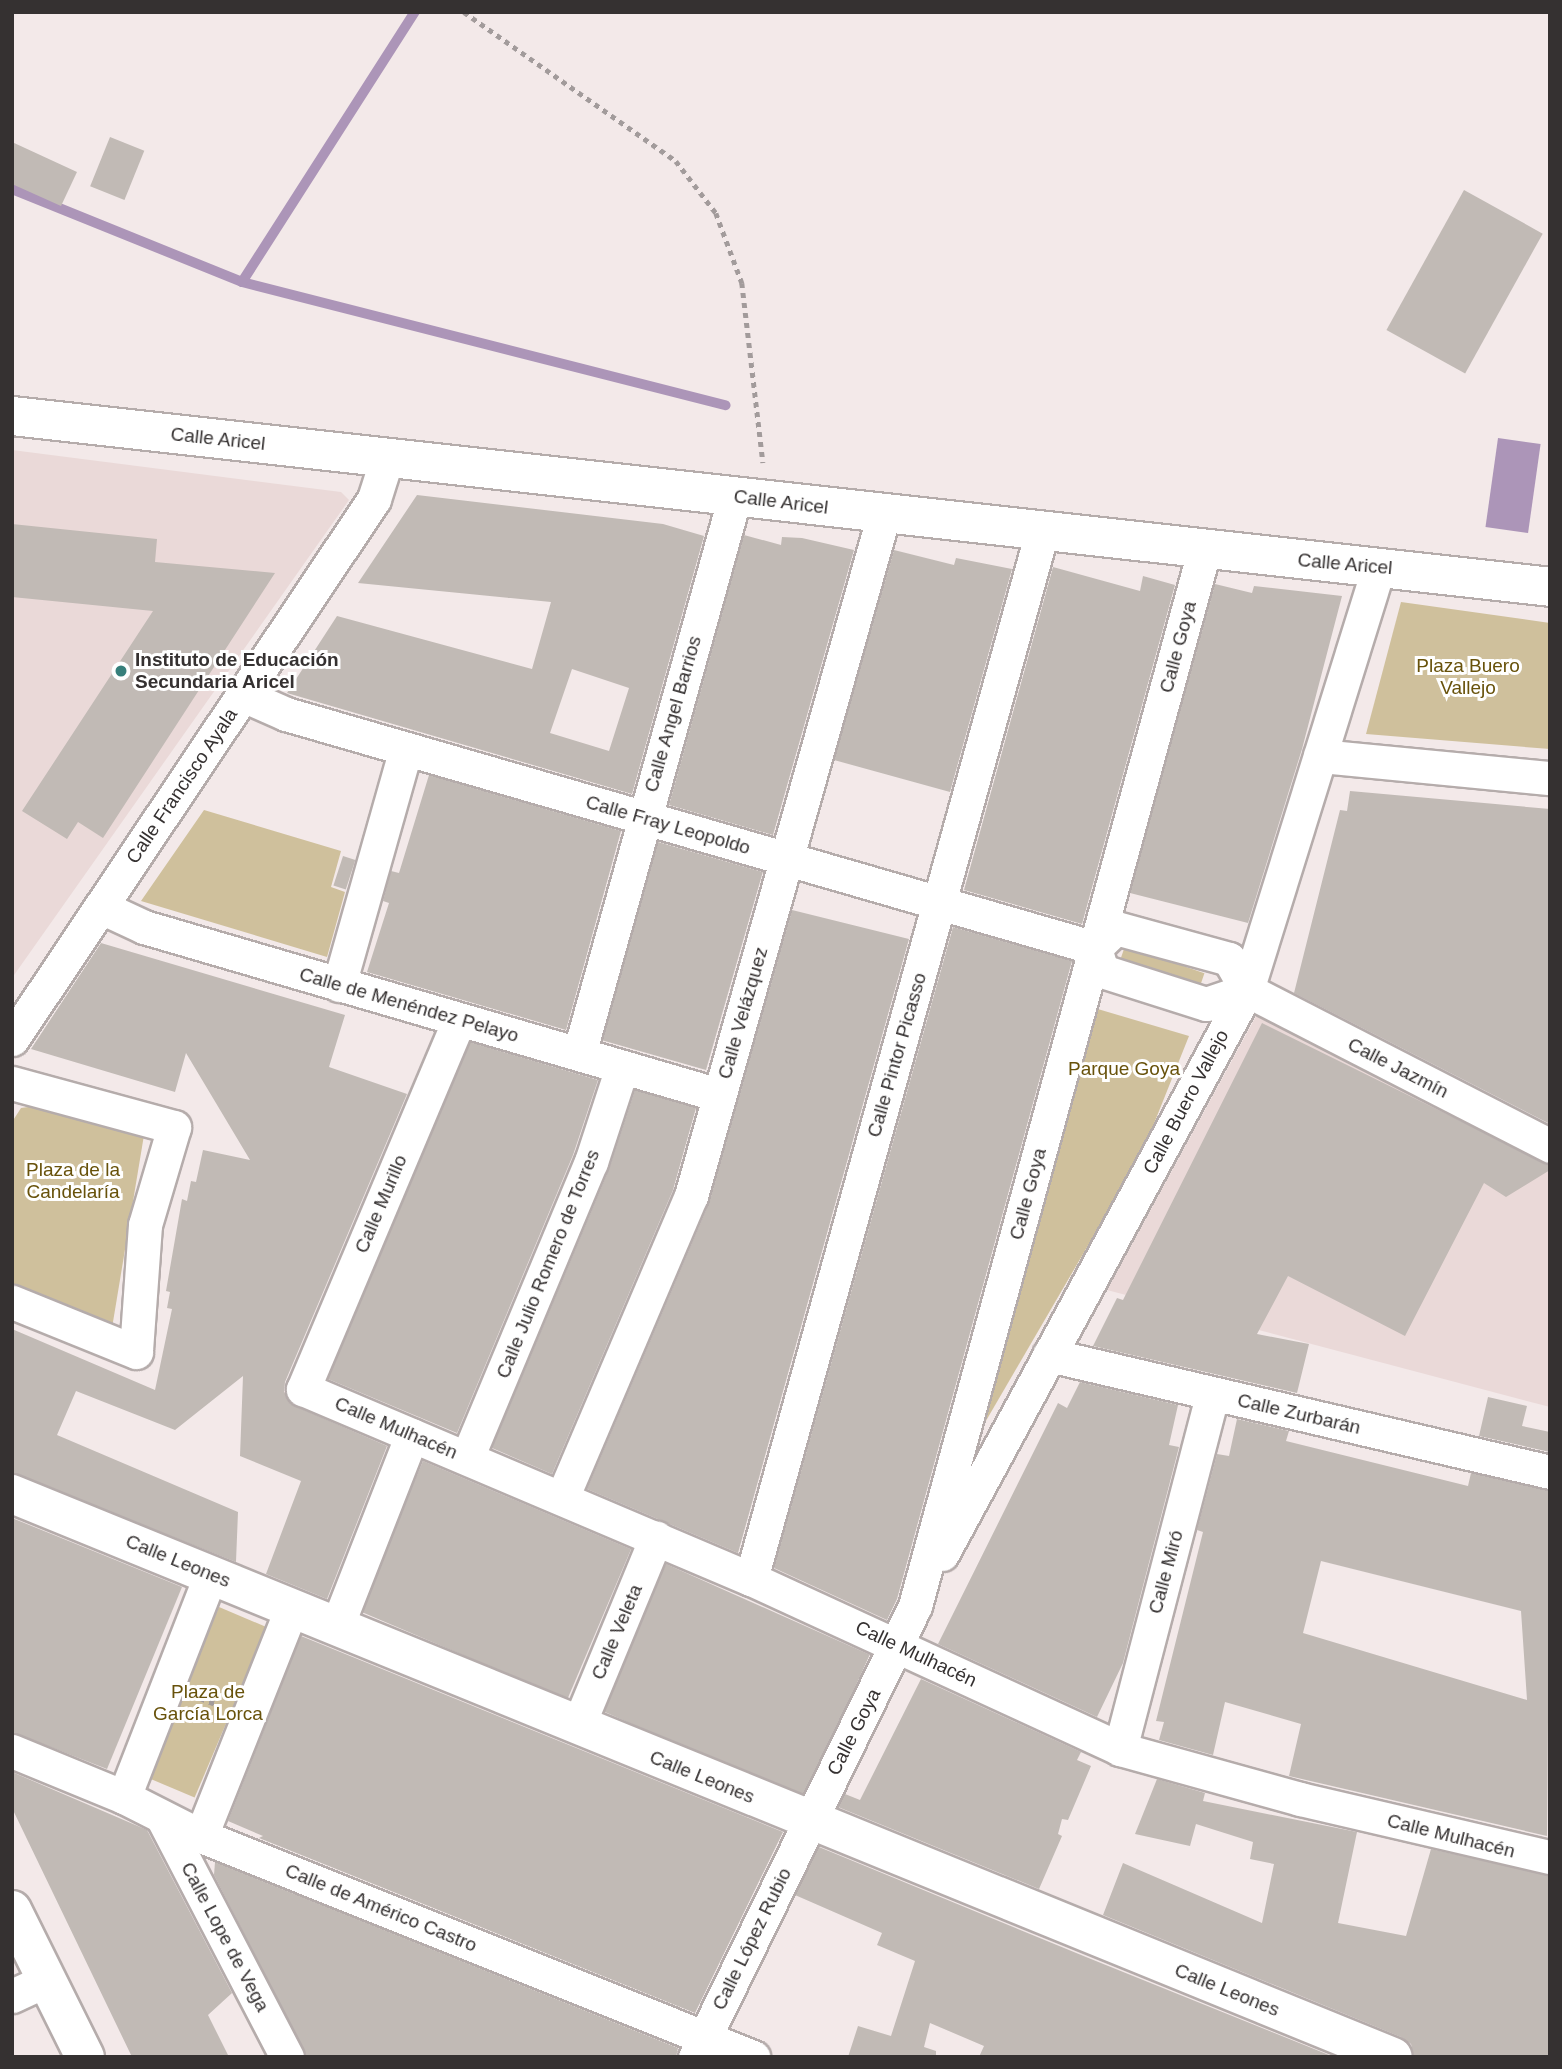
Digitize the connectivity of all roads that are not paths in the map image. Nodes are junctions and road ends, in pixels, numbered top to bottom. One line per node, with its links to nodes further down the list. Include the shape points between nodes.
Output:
1 (12, 416): 2 (street, Calle Aricel)
2 (387, 458): 3 (street, Calle Aricel); 9 (street, Calle Francisco Ayala, via 374,499)
3 (751, 498): 4 (street, Calle Aricel); 13 (street, Calle Angel Barrios)
4 (884, 514): 5 (street, Calle Aricel); 14 (street, Calle Velázquez)
5 (1042, 532): 6 (street, Calle Aricel); 15 (street, Calle Pintor Picasso)
6 (1204, 551): 7 (street, Calle Aricel); 17 (street, Calle Goya)
7 (1379, 566): 8 (street, Calle Aricel); 11 (street, Calle Buero Vallejo)
8 (1550, 587)
9 (243, 695): 10 (street, Calle Fray Leopoldo, via 286,714); 16 (street, Calle Francisco Ayala)
10 (406, 749): 13 (street, Calle Fray Leopoldo); 18 (street)
11 (1320, 756): 12 (street); 19 (street, Calle Buero Vallejo)
12 (1550, 778)
13 (644, 818): 14 (street, Calle Fray Leopoldo); 22 (street, Calle Angel Barrios)
14 (788, 860): 15 (street, Calle Fray Leopoldo); 25 (street, Calle Velázquez)
15 (940, 903): 17 (street, Calle Fray Leopoldo); 38 (street, Calle Pintor Picasso)
16 (101, 907): 18 (street, Calle de Menéndez Pelayo, via 144,927); 21 (street, Calle Francisco Ayala)
17 (1096, 948): 19 (street, via 1102,971 1206,1004); 19 (street, via 1115,928 1229,959); 39 (street, Calle Goya)
18 (339, 985): 20 (street, Calle de Menéndez Pelayo)
19 (1247, 990): 26 (street, Calle Jazmín); 28 (street, Calle Buero Vallejo)
20 (459, 1020): 22 (street, Calle de Menéndez Pelayo); 29 (street, Calle Murillo)
21 (12, 1039)
22 (579, 1054): 23 (street, Calle de Menéndez Pelayo)
23 (622, 1067): 25 (street, Calle de Menéndez Pelayo); 32 (street, Calle Julio Romero de Torres, via 592,1162)
24 (12, 1083): 27 (street, via 174,1127 145,1225 136,1352)
25 (719, 1095): 35 (street, Calle Velázquez, via 691,1196)
26 (1550, 1146)
27 (12, 1302)
28 (1049, 1355): 30 (street, Calle Zurbarán); 39 (street, Calle Buero Vallejo)
29 (303, 1389): 31 (street, Calle Mulhacén)
30 (1212, 1395): 33 (street, Calle Zurbarán); 44 (street, Calle Miró)
31 (412, 1435): 32 (street, Calle Mulhacén); 41 (street)
32 (467, 1458): 35 (street, Calle Mulhacén)
33 (1550, 1472)
34 (12, 1493): 37 (street, Calle Leones)
35 (562, 1498): 36 (street, Calle Mulhacén)
36 (656, 1538): 38 (street, Calle Mulhacén); 43 (street, Calle Veleta)
37 (211, 1574): 40 (street, Calle Leones); 46 (street)
38 (751, 1578): 42 (street, Calle Mulhacén)
39 (915, 1606): 42 (street, Calle Goya)
40 (292, 1607): 41 (street, Calle Leones); 49 (street)
41 (337, 1626): 43 (street, Calle Leones)
42 (898, 1645): 44 (street, Calle Mulhacén); 48 (street, Calle Goya)
43 (578, 1726): 48 (street, Calle Leones)
44 (1120, 1749): 50 (street, Calle Mulhacén, via 1300,1799)
45 (12, 1751): 46 (street, Calle de Américo Castro)
46 (124, 1797): 47 (street, Calle de Américo Castro)
47 (162, 1817): 49 (street, Calle de Américo Castro); 56 (street, Calle Lope de Vega)
48 (809, 1821): 54 (street, Calle López Rubio); 58 (street, Calle Leones)
49 (201, 1836): 54 (street, Calle de Américo Castro)
50 (1550, 1857)
51 (12, 1910): 52 (street)
52 (47, 1980): 53 (street); 55 (street)
53 (12, 1996)
54 (700, 2047): 57 (street, Calle de Américo Castro)
55 (85, 2057)
56 (287, 2057)
57 (753, 2057)
58 (1393, 2057)

